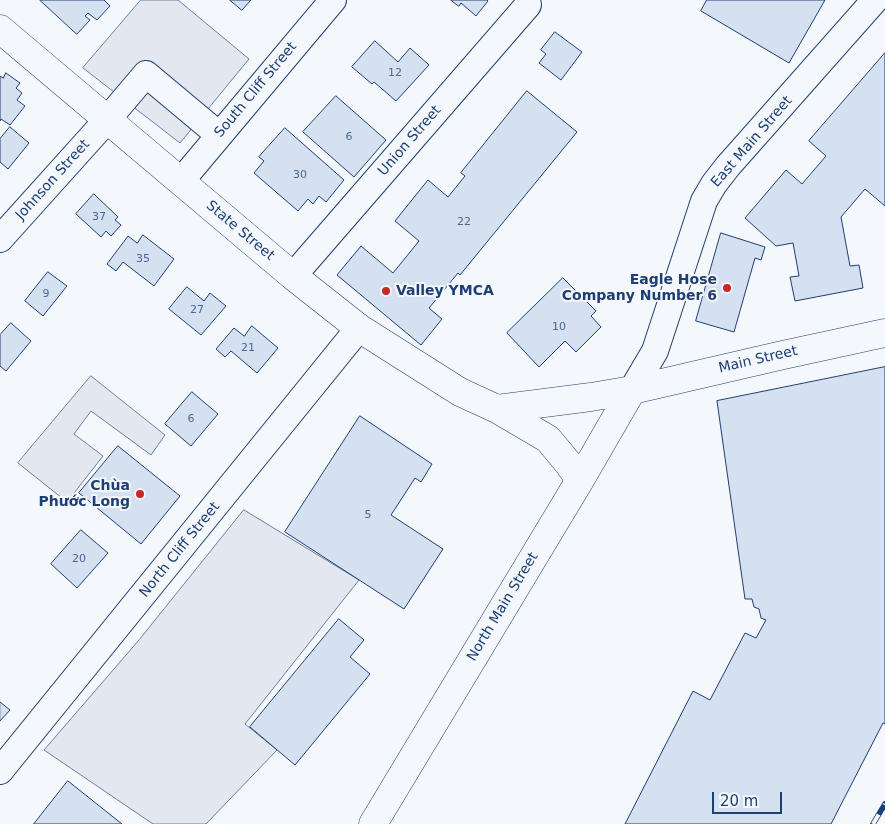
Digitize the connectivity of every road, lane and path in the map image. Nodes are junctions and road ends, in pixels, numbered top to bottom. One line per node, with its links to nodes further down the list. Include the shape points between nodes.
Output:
1 (333, 0): 6 (street, South Cliff Street)
2 (875, 0): 12 (street, East Main Street, via 714,184 696,223 655,351)
3 (528, 5): 9 (street, Union Street)
4 (0, 29): 5 (main road, State Street)
5 (107, 120): 6 (street, Johnson Street, via 146,74); 7 (main road, State Street); 8 (street, Johnson Street)
6 (218, 135): 7 (street, South Cliff Street)
7 (181, 181): 9 (main road, State Street)
8 (0, 239)
9 (293, 276): 10 (main road, State Street)
10 (359, 328): 13 (main road, State Street, via 460,392); 15 (street, North Cliff Street)
11 (885, 333): 12 (main road, Main Street)
12 (632, 390): 13 (main road); 14 (main road, North Main Street)
13 (497, 409): 14 (main road, State Street, via 548,439)
14 (580, 480): 16 (main road, North Main Street)
15 (0, 771)
16 (373, 824)

